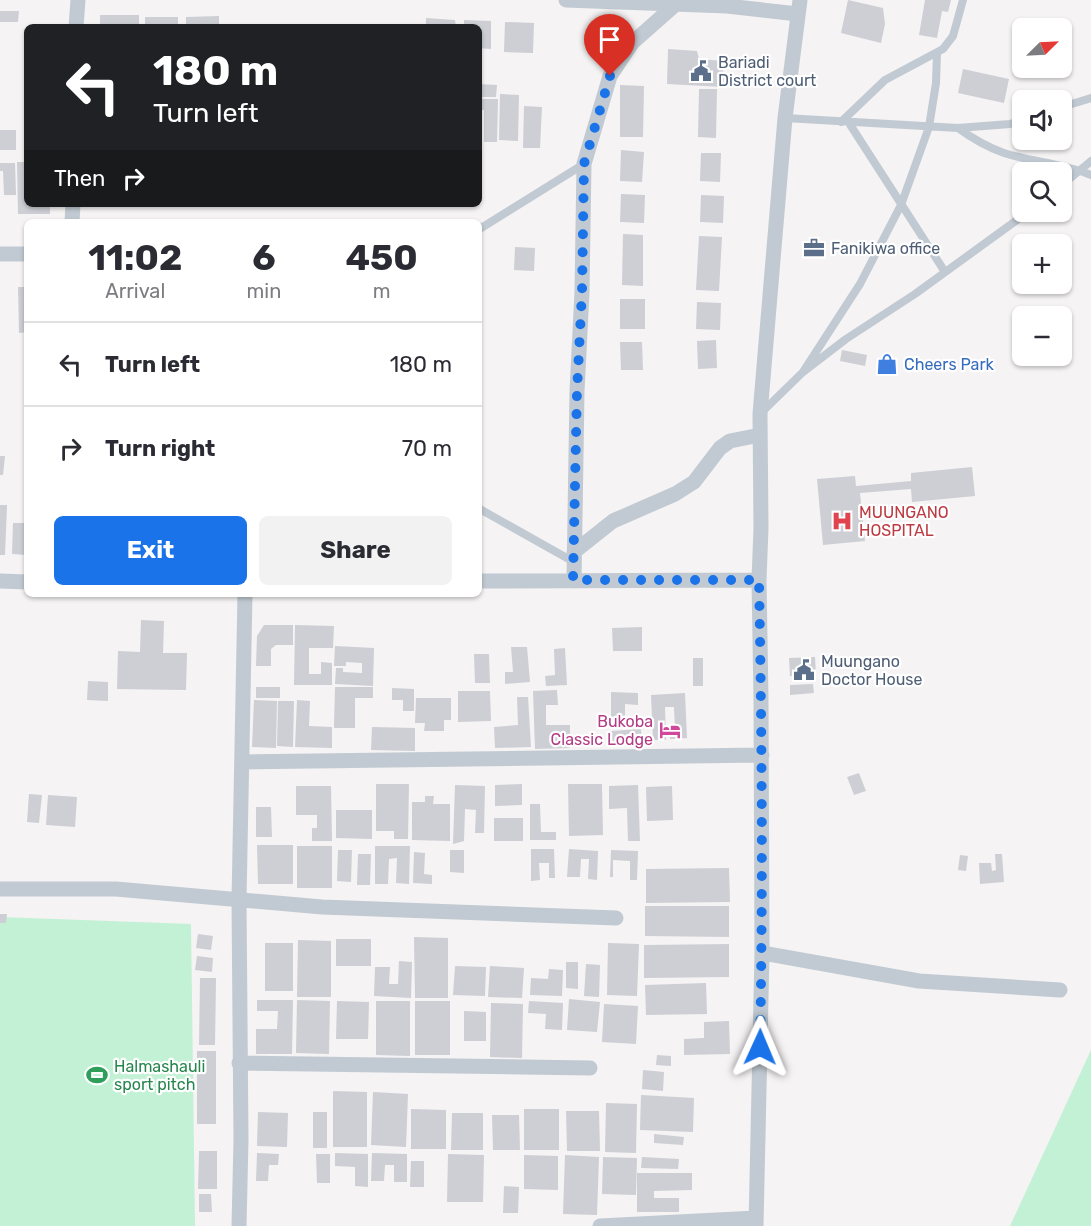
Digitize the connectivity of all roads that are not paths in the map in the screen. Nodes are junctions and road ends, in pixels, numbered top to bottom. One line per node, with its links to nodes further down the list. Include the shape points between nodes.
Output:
1 (78, 0): 6 (street)
2 (566, 0): 4 (street)
3 (963, 0): 7 (lane, via 952,36)
4 (675, 5): 5 (street); 16 (street, via 632,43 610,76)
5 (799, 7): 10 (street)
6 (76, 24)
7 (937, 53): 11 (lane, via 885,80); 13 (lane)
8 (1091, 98): 9 (lane)
9 (1072, 104)
10 (785, 118): 11 (lane); 27 (street)
11 (845, 122): 13 (lane); 20 (lane)
12 (1012, 123): 14 (lane)
13 (929, 127): 14 (lane); 20 (lane)
14 (958, 128): 17 (lane, via 976,141 1005,153)
15 (1091, 161): 17 (lane)
16 (584, 164): 22 (lane); 30 (street)
17 (1081, 170): 18 (lane); 19 (lane)
18 (1091, 175)
19 (1072, 177)
20 (901, 205): 25 (lane); 26 (lane, via 860,284)
21 (1014, 222): 25 (lane)
22 (482, 228)
23 (0, 254): 24 (street)
24 (24, 254)
25 (945, 272): 26 (lane)
26 (803, 372): 27 (lane)
27 (760, 414): 28 (street)
28 (760, 435): 30 (street, via 730,441 694,482 614,521); 33 (street)
29 (482, 510): 30 (lane)
30 (574, 557): 32 (street)
31 (482, 580): 32 (street)
32 (573, 580): 33 (street)
33 (759, 580): 37 (street)
34 (0, 581): 35 (street)
35 (24, 582)
36 (245, 597): 38 (street)
37 (762, 755): 38 (street); 42 (street)
38 (243, 762): 40 (street)
39 (0, 889): 40 (street, via 116,889)
40 (239, 900): 41 (street, via 403,911); 44 (street)
41 (616, 918)
42 (762, 953): 43 (street, via 919,981); 46 (street)
43 (1060, 990)
44 (239, 1063): 45 (street); 47 (street)
45 (590, 1068)
46 (756, 1222): 48 (street)
47 (238, 1226)
48 (600, 1226)

